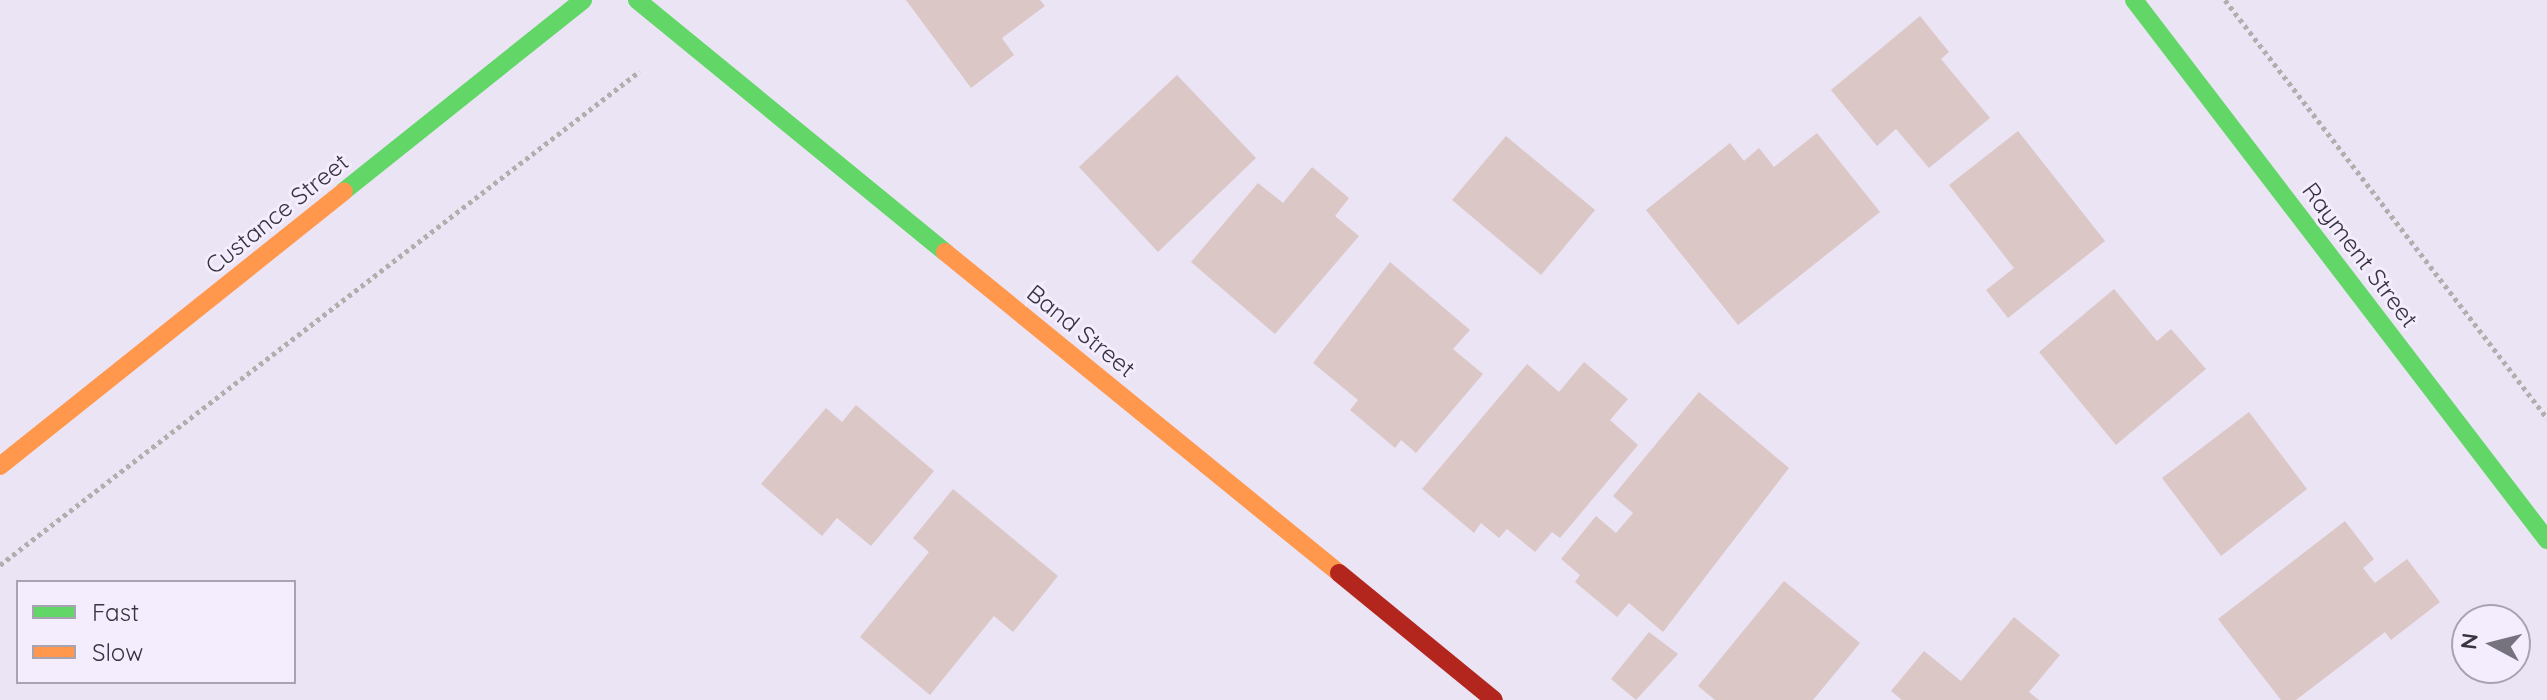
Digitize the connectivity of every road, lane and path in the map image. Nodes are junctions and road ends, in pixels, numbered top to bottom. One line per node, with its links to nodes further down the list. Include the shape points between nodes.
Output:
1 (583, 0): 7 (street, Custance Street)
2 (637, 0): 5 (street, Band Street)
3 (2134, 0): 8 (street, Rayment Street)
4 (2225, 0): 6 (path)
5 (683, 38): 9 (path); 10 (street, Band Street)
6 (2547, 418)
7 (0, 466)
8 (2547, 540)
9 (0, 565)
10 (1494, 700)

